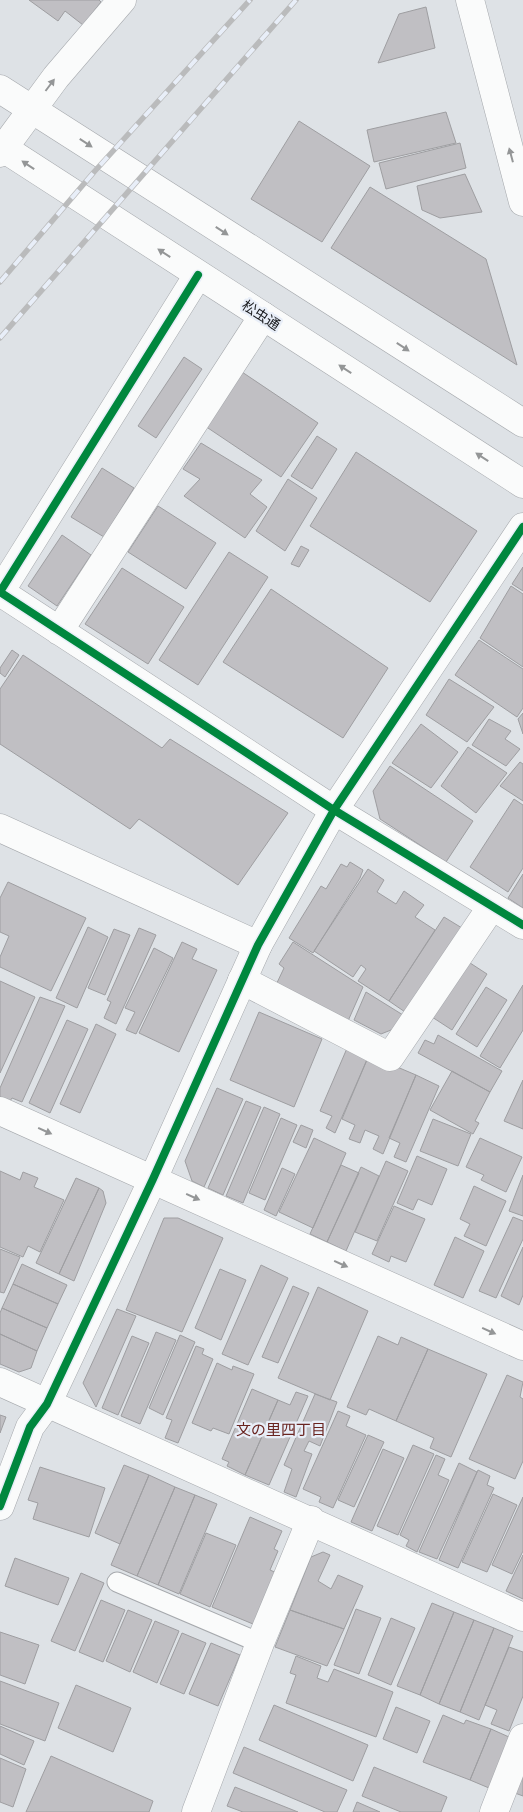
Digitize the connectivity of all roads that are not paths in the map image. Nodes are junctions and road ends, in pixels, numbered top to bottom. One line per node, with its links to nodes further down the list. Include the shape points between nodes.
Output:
1 (122, 0): 4 (street, one-way to 1)
2 (470, 0): 6 (street, one-way to 2)
3 (0, 89): 4 (street)
4 (32, 109): 5 (street); 9 (street, one-way to 9)
5 (1, 149): 7 (street, 松虫通, one-way to 5)
6 (523, 202)
7 (198, 274): 8 (street, 松虫通); 12 (street)
8 (263, 316): 10 (street, 松虫通, one-way to 8); 13 (street)
9 (523, 424)
10 (523, 484)
11 (523, 527): 14 (street)
12 (0, 592): 13 (street)
13 (59, 631): 14 (street)
14 (334, 810): 16 (street); 18 (street)
15 (0, 828): 18 (street)
16 (492, 906): 17 (street); 19 (street, via 390,1057)
17 (523, 925)
18 (258, 945): 19 (street)
19 (242, 980): 21 (street)
20 (0, 1111): 21 (street, one-way to 21)
21 (153, 1179): 22 (street, one-way to 22); 24 (street)
22 (523, 1346)
23 (0, 1382): 24 (street)
24 (47, 1404): 25 (street, via 30,1427); 26 (street)
25 (0, 1506)
26 (311, 1520): 28 (street); 29 (street)
27 (117, 1582): 29 (lane)
28 (523, 1617)
29 (260, 1643): 31 (street)
30 (523, 1738): 32 (street)
31 (196, 1812)
32 (494, 1812)

